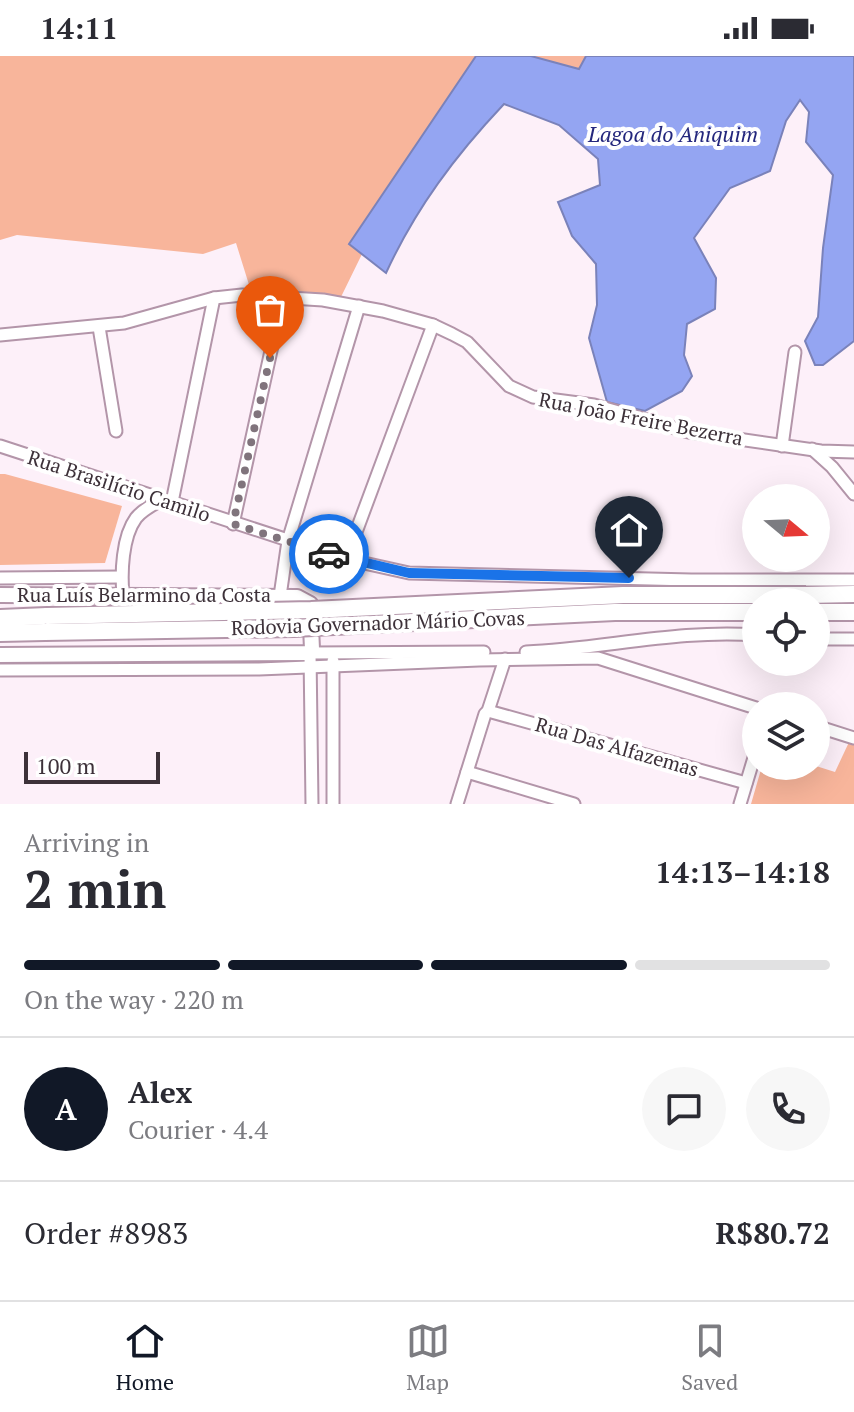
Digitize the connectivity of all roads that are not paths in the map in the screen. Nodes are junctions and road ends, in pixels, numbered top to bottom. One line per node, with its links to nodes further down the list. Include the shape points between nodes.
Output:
1 (283, 296): 2 (street, Rua João Freire Bezerra); 3 (street, Rua João Freire Bezerra); 15 (street)
2 (214, 298): 5 (street, Rua João Freire Bezerra); 14 (street)
3 (359, 306): 4 (street, Rua João Freire Bezerra); 16 (street)
4 (433, 325): 10 (street, Rua João Freire Bezerra, via 467,342 521,394 594,405 689,432); 17 (street)
5 (99, 327): 6 (street, Rua João Freire Bezerra); 8 (street)
6 (0, 335)
7 (795, 352): 10 (street)
8 (116, 431)
9 (0, 446): 14 (street, Rua Brasilício Camilo)
10 (782, 446): 11 (street, Rua João Freire Bezerra)
11 (811, 449): 12 (street, Rua João Freire Bezerra); 13 (street)
12 (854, 452)
13 (854, 494)
14 (167, 501): 15 (street, Rua Brasilício Camilo); 18 (street, via 136,518)
15 (233, 524): 16 (street, Rua Brasilício Camilo)
16 (288, 541): 17 (street, Rua Brasilício Camilo); 24 (street)
17 (346, 559): 20 (street, Rua Brasilício Camilo, via 447,575)
18 (121, 577): 19 (street); 23 (street)
19 (0, 578)
20 (854, 580)
21 (854, 594): 29 (highway, Rodovia Governador Mário Covas, bridge, via 623,595)
22 (0, 595): 23 (main road, Rua Luís Belarmino da Costa)
23 (123, 595): 24 (main road, Rua Luís Belarmino da Costa)
24 (280, 596): 36 (main road, Rua Luís Belarmino da Costa, via 310,604)
25 (742, 612): 29 (highway, Rodovia Governador Mário Covas, bridge, via 603,612 294,628)
26 (830, 612): 27 (highway)
27 (854, 612)
28 (0, 618): 29 (highway, Rodovia Governador Mário Covas)
29 (46, 624): 30 (highway, Rodovia Governador Mário Covas)
30 (0, 633)
31 (742, 635): 37 (street, via 554,651)
32 (830, 639): 33 (street)
33 (854, 639)
34 (0, 655): 36 (main road)
35 (505, 659): 37 (street); 39 (street, via 598,658); 40 (street)
36 (310, 660): 37 (street); 38 (street); 46 (street)
37 (333, 660): 47 (street)
38 (0, 670)
39 (742, 704)
40 (488, 711): 43 (street); 45 (street, Rua Das Alfazemas)
41 (830, 730): 42 (street)
42 (854, 738)
43 (467, 772): 48 (street); 49 (street)
44 (747, 780): 45 (street)
45 (746, 783): 50 (street)
46 (312, 804)
47 (333, 804)
48 (457, 804)
49 (574, 804)
50 (740, 804)

